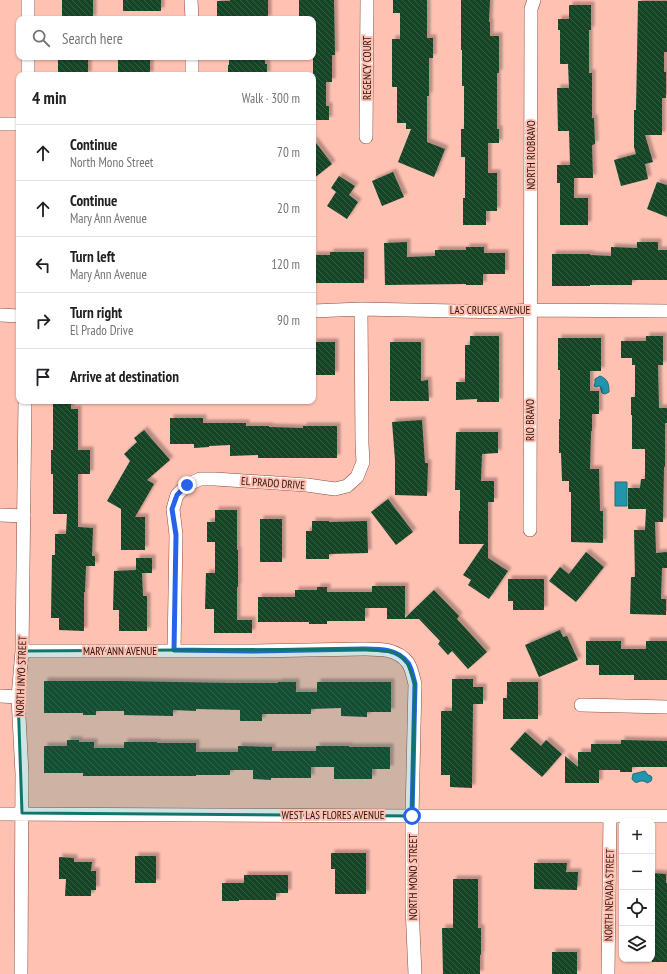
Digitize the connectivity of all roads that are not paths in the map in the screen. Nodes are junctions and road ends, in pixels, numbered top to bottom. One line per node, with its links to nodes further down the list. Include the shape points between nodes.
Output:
1 (28, 0): 5 (street)
2 (192, 0): 6 (street)
3 (367, 0): 13 (street, REGENCY COURT)
4 (534, 0): 15 (street, NORTH RIOBRAVO, via 531,9)
5 (28, 16)
6 (192, 16)
7 (28, 60): 9 (street)
8 (192, 60): 10 (street)
9 (28, 72)
10 (192, 72)
11 (0, 124): 12 (street)
12 (16, 124)
13 (366, 137)
14 (361, 309): 15 (street, LAS CRUCES AVENUE, via 503,312); 16 (street, LAS CRUCES AVENUE); 25 (street, EL PRADO DRIVE, via 363,462 356,477 347,486 335,489 215,479 200,479 187,485 177,495 172,509 176,535)
15 (530, 310): 17 (street, LAS CRUCES AVENUE); 23 (street, RIO BRAVO)
16 (316, 311)
17 (667, 311)
18 (0, 315): 19 (street)
19 (16, 316)
20 (25, 404): 22 (street, NORTH INYO STREET)
21 (0, 515): 22 (street)
22 (24, 516): 24 (street, NORTH INYO STREET)
23 (530, 530)
24 (22, 650): 25 (street, MARY ANN AVENUE); 28 (street, NORTH INYO STREET)
25 (174, 650): 26 (street, MARY ANN AVENUE, via 378,649 401,656 408,664)
26 (415, 684): 33 (street, NORTH MONO STREET)
27 (0, 696): 28 (street)
28 (18, 697): 32 (street, NORTH INYO STREET)
29 (582, 705): 30 (street)
30 (667, 707)
31 (0, 814): 32 (street, WEST LAS FLORES AVENUE)
32 (22, 814): 33 (street, WEST LAS FLORES AVENUE); 36 (street, NORTH INYO STREET)
33 (412, 816): 34 (street, WEST LAS FLORES AVENUE); 37 (street, NORTH MONO STREET)
34 (610, 816): 35 (street, WEST LAS FLORES AVENUE); 38 (street, NORTH NEVADA STREET)
35 (667, 816)
36 (21, 974)
37 (414, 974)
38 (608, 974)

